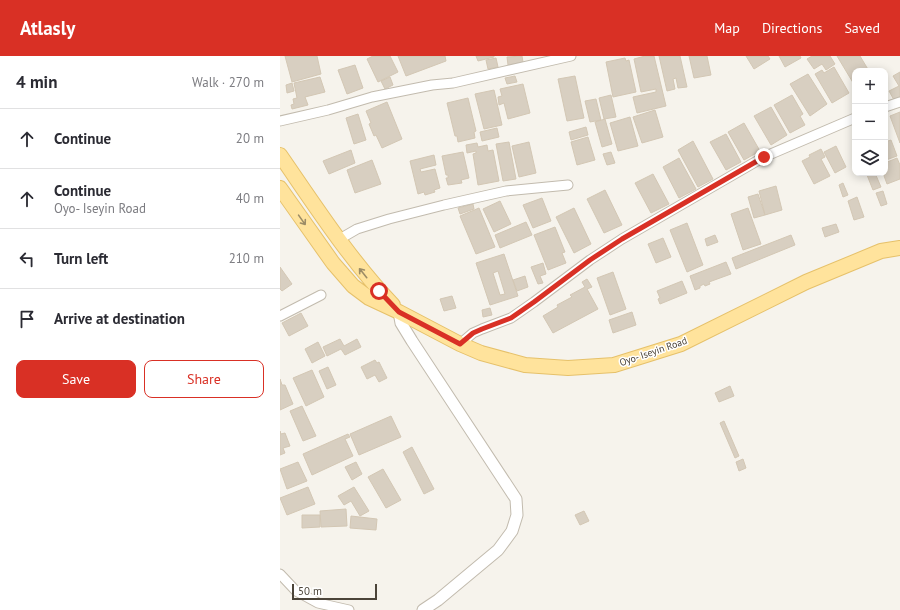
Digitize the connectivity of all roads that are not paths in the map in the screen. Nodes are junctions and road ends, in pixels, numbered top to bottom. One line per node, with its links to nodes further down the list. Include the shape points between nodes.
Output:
1 (571, 56): 5 (street, via 453,83 372,97)
2 (900, 102): 3 (street)
3 (888, 106)
4 (852, 119): 14 (street, via 764,157 622,239 511,318 478,331)
5 (280, 121)
6 (280, 155): 9 (main road)
7 (568, 185): 9 (street, via 506,192 444,205 357,229)
8 (280, 188): 12 (main road, Oyo- Iseyin Road, one-way to 12, via 333,263 353,286 369,298)
9 (338, 240): 12 (main road, one-way to 9, via 365,275)
10 (900, 248): 14 (main road, Oyo- Iseyin Road, via 881,251 806,282 681,344 614,365 568,368 525,365 481,353)
11 (321, 295): 13 (street)
12 (399, 312): 14 (main road, Oyo- Iseyin Road); 17 (street, via 401,322 412,341 516,499 517,515 512,531 498,550)
13 (280, 316)
14 (460, 344)
15 (280, 574): 16 (street, via 296,591 318,603)
16 (349, 610)
17 (423, 610)

